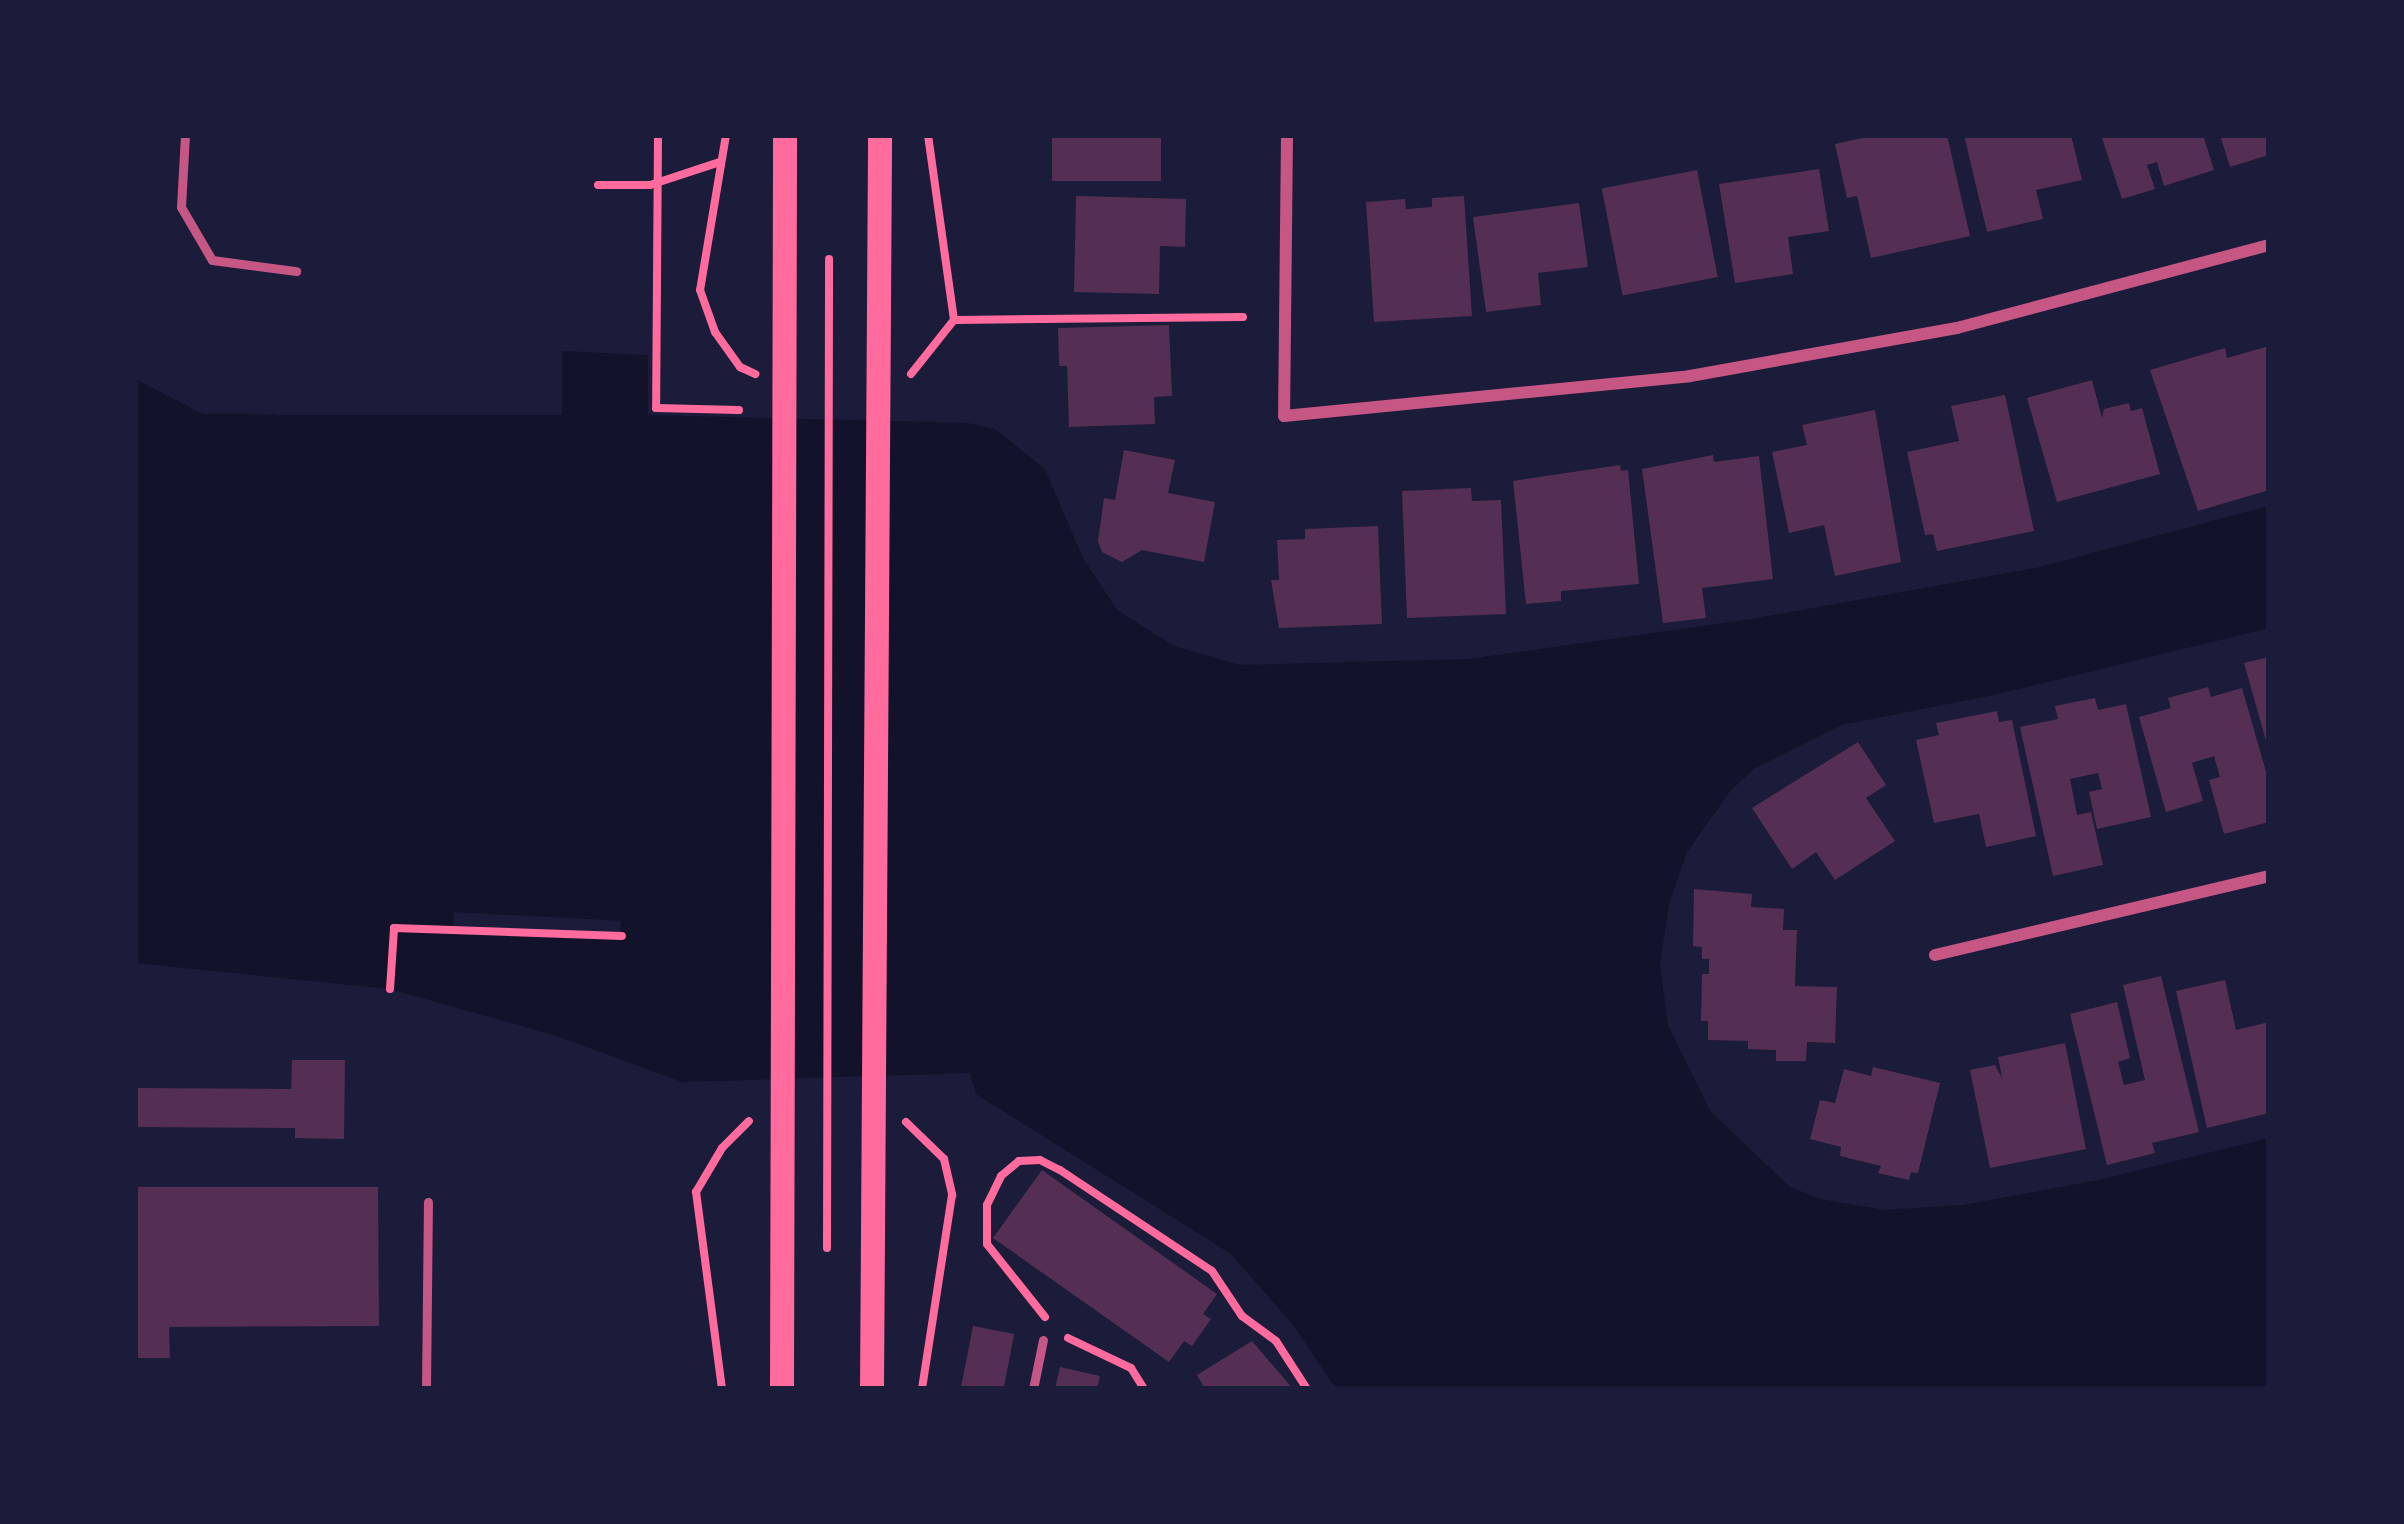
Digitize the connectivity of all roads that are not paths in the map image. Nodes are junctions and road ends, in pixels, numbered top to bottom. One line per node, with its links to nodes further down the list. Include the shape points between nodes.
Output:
1 (185, 135): 6 (lane, via 182,207 212,260)
2 (785, 135): 12 (main road)
3 (880, 135): 13 (main road)
4 (1287, 135): 5 (street, via 1283,416 1690,376 1957,328)
5 (2269, 245)
6 (296, 271)
7 (2269, 876): 8 (street)
8 (1935, 955)
9 (428, 1202): 11 (lane)
10 (1043, 1340): 14 (lane)
11 (426, 1389)
12 (782, 1389)
13 (872, 1389)
14 (1033, 1389)

